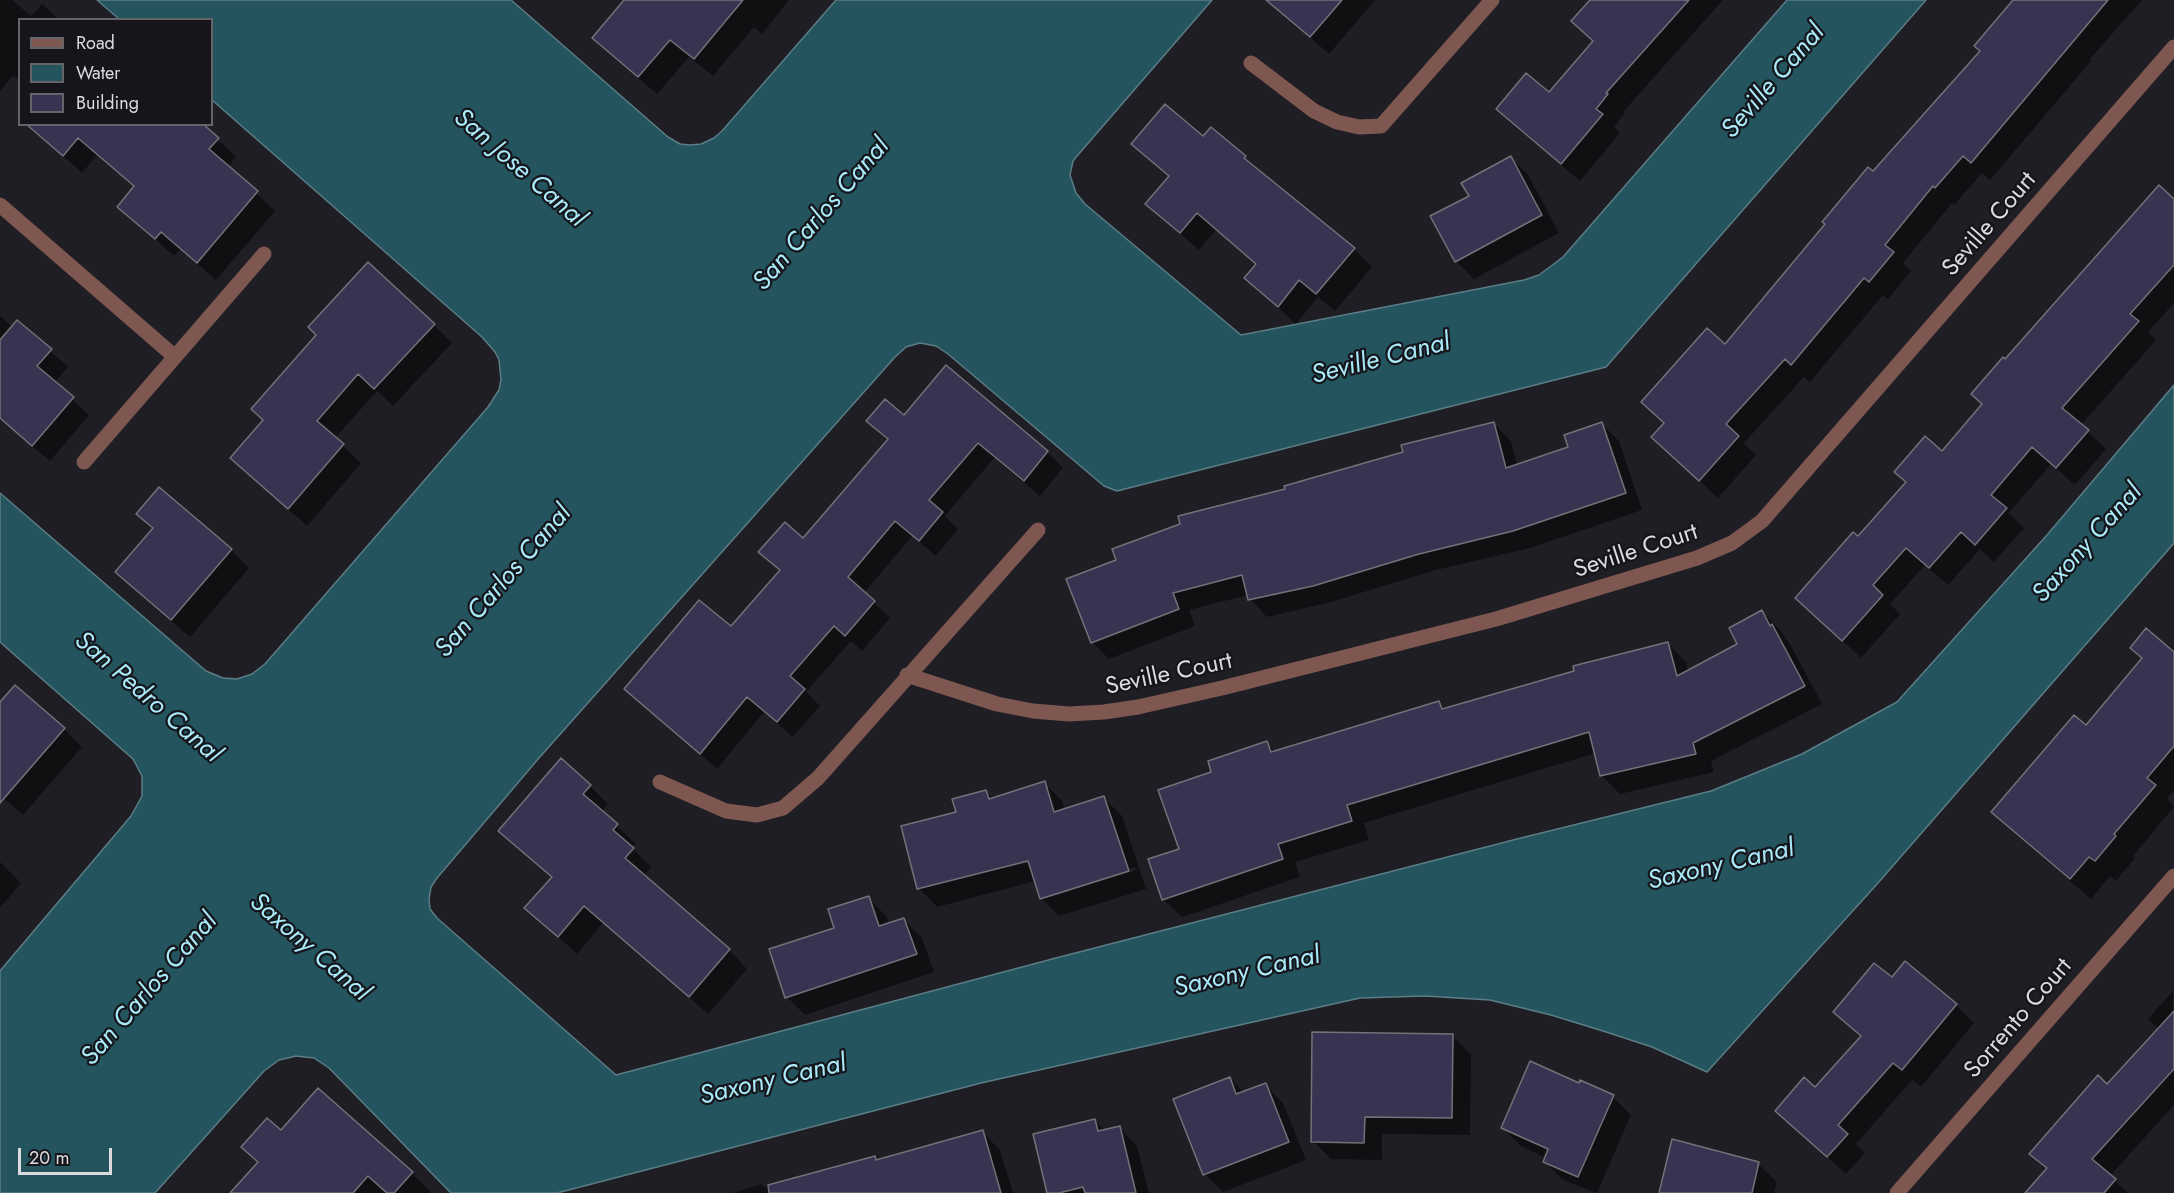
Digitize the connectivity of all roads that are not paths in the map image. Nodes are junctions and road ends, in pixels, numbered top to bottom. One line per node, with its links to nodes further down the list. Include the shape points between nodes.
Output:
1 (1492, 0): 3 (street, via 1381,126 1359,127 1314,111)
2 (2174, 47): 9 (street, Seville Court, via 1762,521 1732,543 1697,558 1496,619 1138,707 1069,714 1033,711 997,704)
3 (1251, 63)
4 (0, 205): 6 (street)
5 (264, 254): 6 (street)
6 (174, 356): 7 (street)
7 (84, 462)
8 (1038, 530): 9 (street)
9 (907, 675): 10 (street, via 818,777 783,808 757,814 726,811)
10 (660, 782)
11 (2174, 876): 12 (street, Sorrento Court)
12 (1897, 1193)

